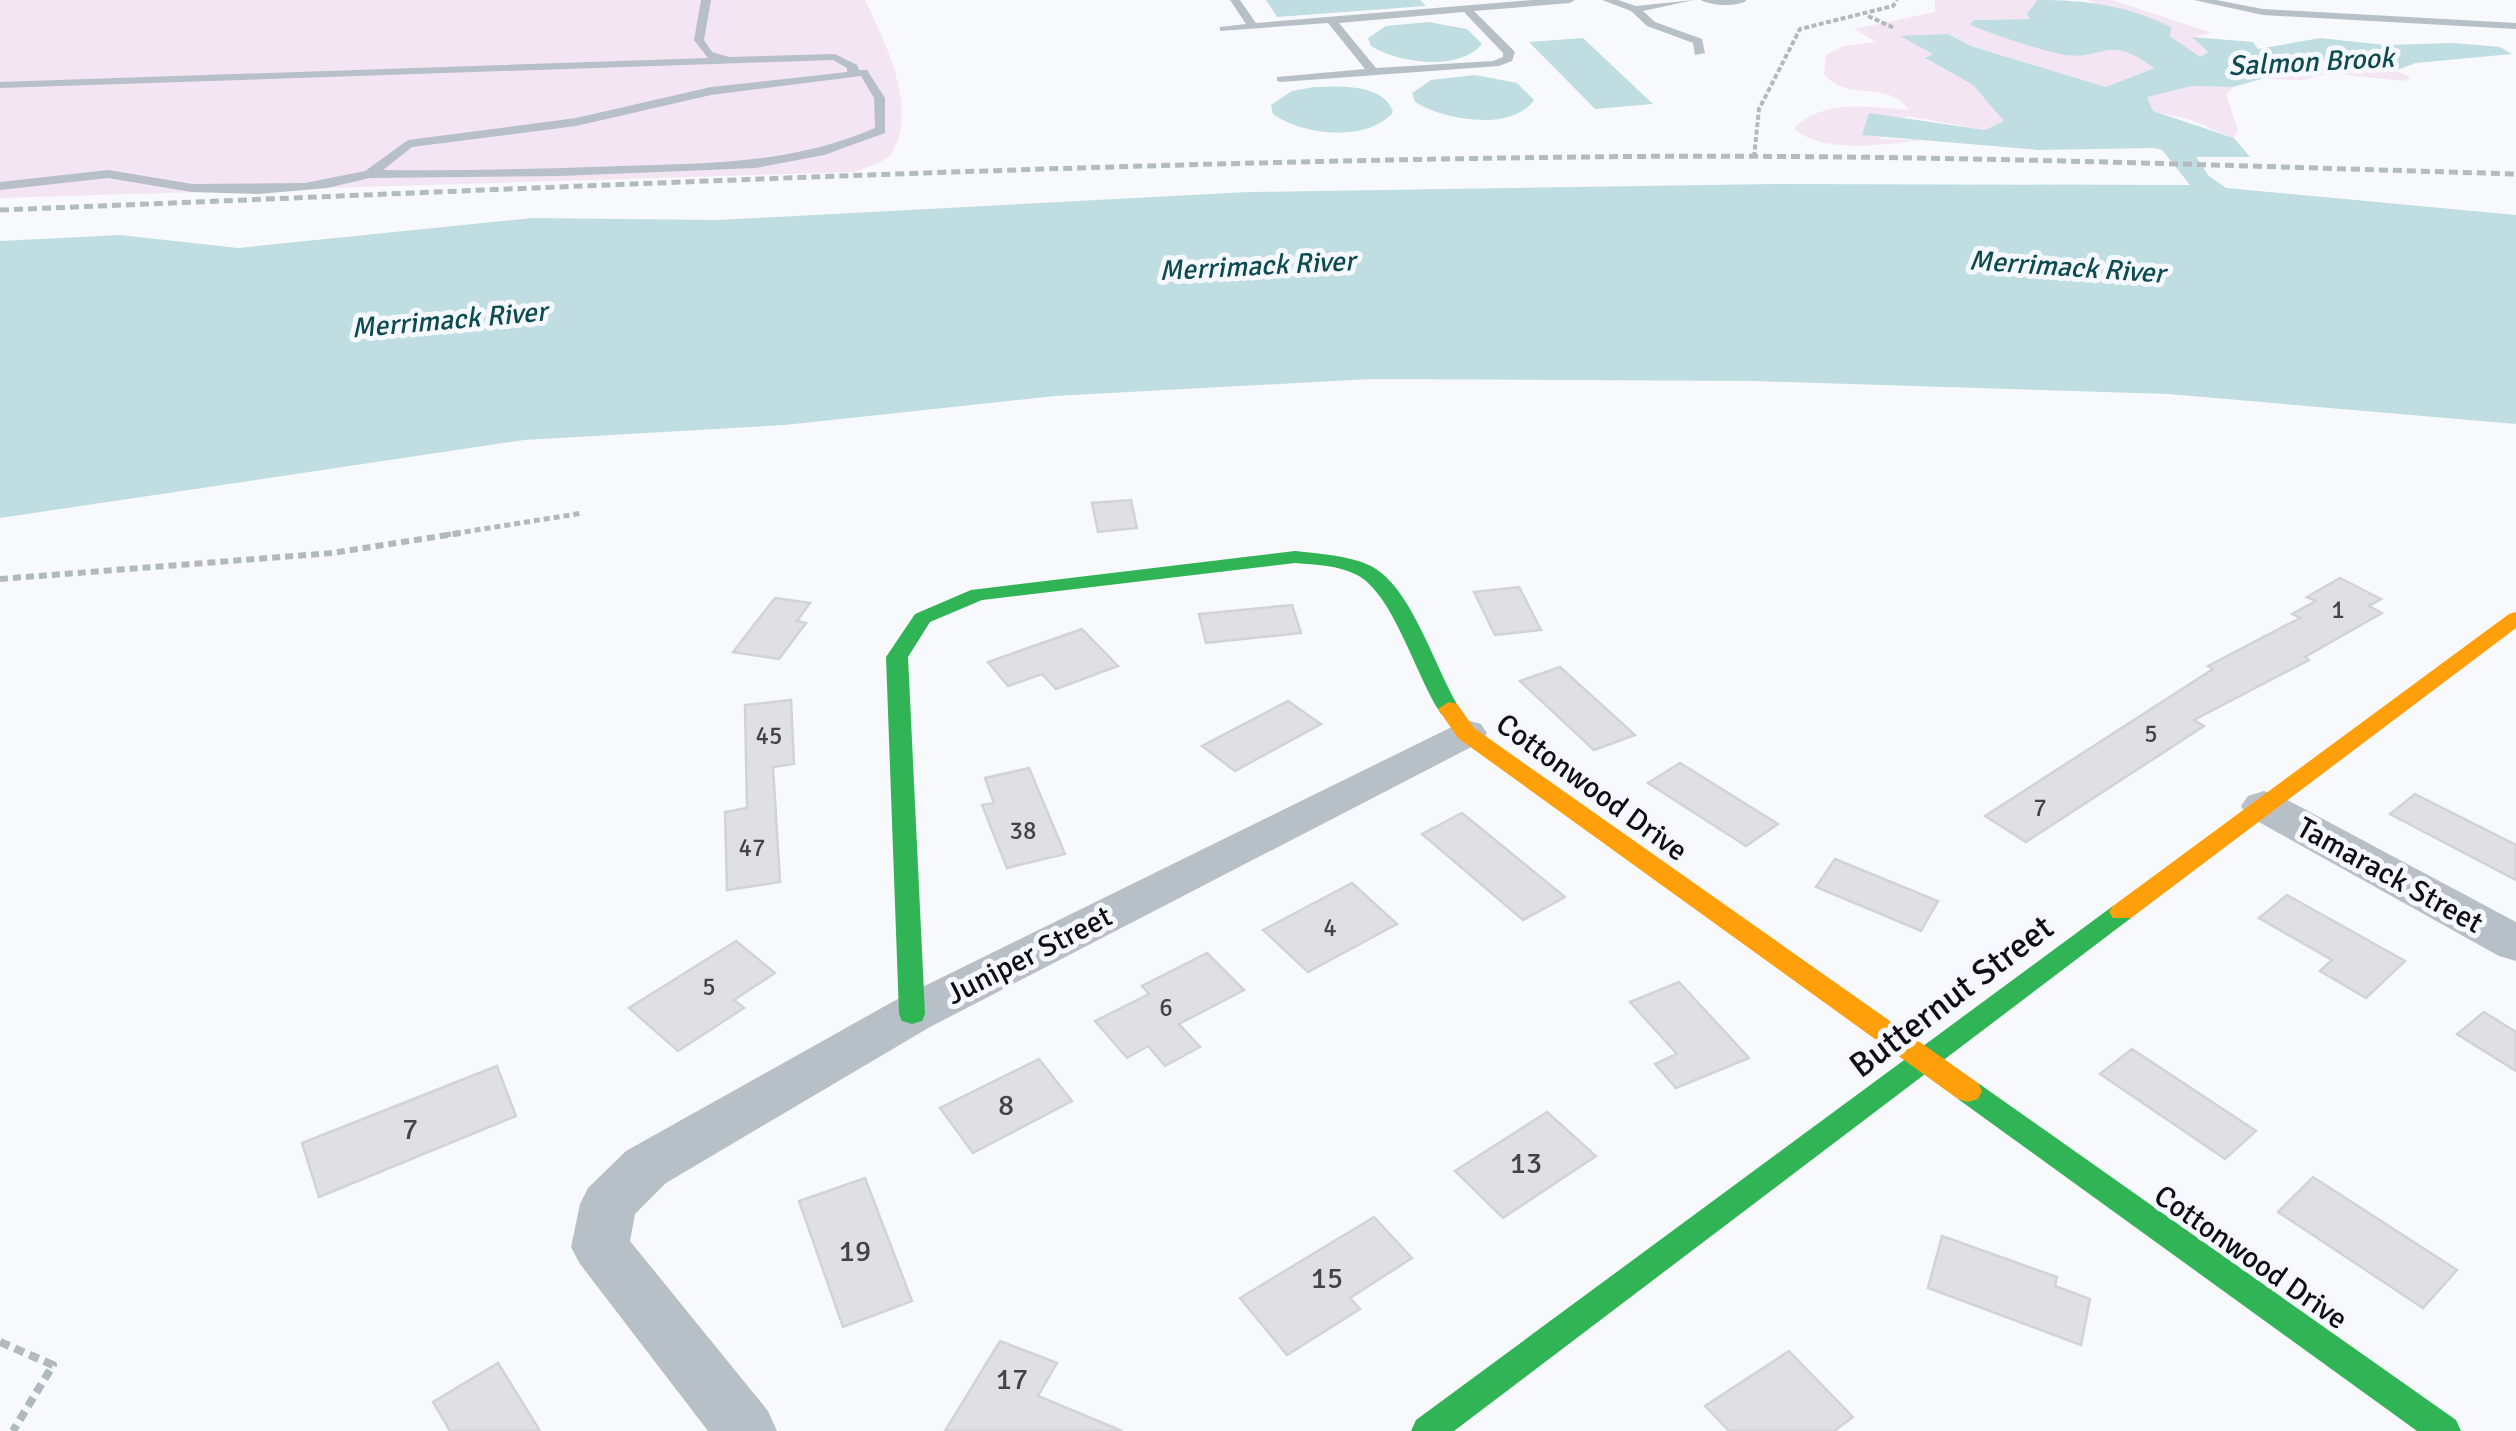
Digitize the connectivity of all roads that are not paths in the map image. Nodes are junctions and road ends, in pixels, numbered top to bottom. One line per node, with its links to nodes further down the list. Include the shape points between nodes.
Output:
1 (706, 0): 15 (lane)
2 (1236, 0): 13 (lane)
3 (1570, 0): 9 (lane)
4 (1607, 0): 10 (lane)
5 (1689, 0): 10 (lane)
6 (1706, 0): 7 (lane)
7 (1741, 0)
8 (2199, 0): 12 (lane, via 2263,12)
9 (1471, 8): 11 (lane); 19 (lane, via 1510,52 1508,59)
10 (1635, 9): 16 (lane, via 1650,24 1698,42)
11 (1332, 21): 13 (lane); 19 (lane)
12 (2516, 26)
13 (1253, 27): 14 (lane)
14 (1224, 29)
15 (699, 40): 17 (lane, via 708,54); 18 (lane)
16 (1699, 52)
17 (728, 61): 18 (lane); 20 (lane, via 835,57 853,67)
18 (664, 64): 22 (lane)
19 (1373, 72): 21 (lane)
20 (853, 75): 23 (lane, via 711,91 576,122 408,144); 23 (lane, via 862,72 875,84 883,105 880,130 843,150 692,168)
21 (1282, 79)
22 (0, 85)
23 (370, 174): 24 (lane, via 316,186 193,188 106,174)
24 (0, 186)
25 (2516, 618): 27 (street, Butternut Street)
26 (1466, 733): 29 (street, Juniper Street); 29 (street, Cottonwood Drive, via 1442,700 1387,586 1366,568 1332,558 994,591 925,613 904,634 896,657); 30 (street, Cottonwood Drive)
27 (2264, 806): 28 (street, Tamarack Street); 30 (street, Butternut Street)
28 (2516, 944)
29 (912, 1014): 31 (street, Juniper Street, via 646,1168 608,1204 600,1247)
30 (1922, 1062): 32 (street, Butternut Street); 33 (street, Cottonwood Drive)
31 (746, 1431)
32 (1428, 1431)
33 (2444, 1431)

